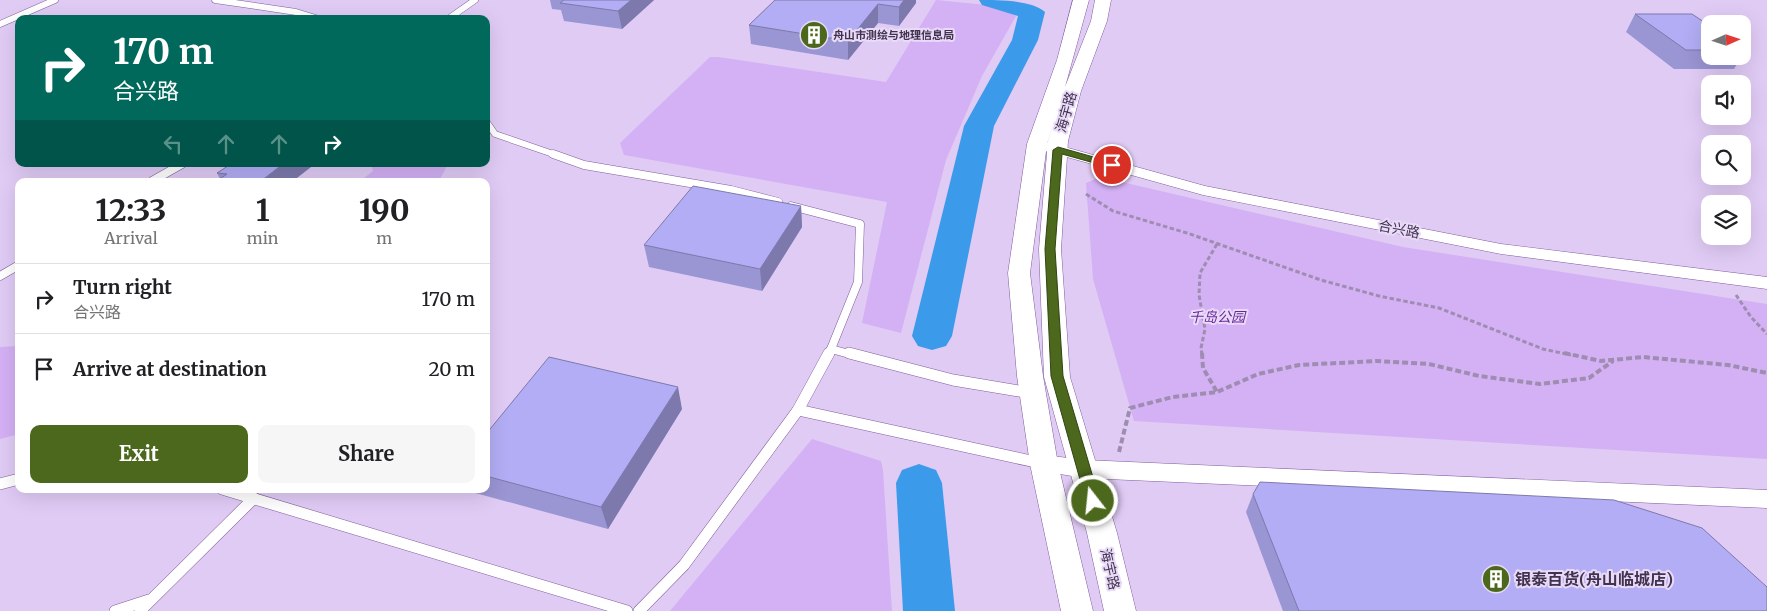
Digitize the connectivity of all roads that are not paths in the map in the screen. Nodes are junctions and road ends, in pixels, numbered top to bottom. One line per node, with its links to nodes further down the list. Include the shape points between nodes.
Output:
1 (55, 0): 6 (lane)
2 (215, 0): 7 (lane)
3 (475, 0): 8 (lane)
4 (1081, 0): 12 (street, 海宇路)
5 (1103, 0): 12 (street, 海宇路, via 1099,21)
6 (21, 15)
7 (306, 15)
8 (454, 15)
9 (15, 17): 10 (lane)
10 (0, 24)
11 (490, 127): 18 (lane, via 495,134 584,164 731,190 860,224 858,282)
12 (1047, 147): 17 (street, 合兴路, via 1203,190 1501,249); 19 (street, 海宇路, via 1019,273); 22 (street, 海宇路, via 1057,376)
13 (177, 167): 14 (lane)
14 (157, 178)
15 (15, 267): 16 (lane)
16 (0, 276)
17 (1767, 283)
18 (831, 349): 19 (lane, via 953,380); 20 (lane)
19 (1034, 394): 21 (street, 海宇路)
20 (798, 410): 21 (lane); 32 (lane, via 684,565)
21 (1044, 464): 22 (street); 33 (street, 海宇路)
22 (1084, 469): 27 (street); 34 (street, 海宇路)
23 (15, 480): 24 (lane)
24 (0, 484)
25 (236, 493): 26 (lane)
26 (254, 498): 28 (lane); 31 (lane)
27 (1767, 499)
28 (152, 600): 29 (lane); 30 (lane)
29 (116, 611)
30 (140, 611)
31 (627, 611)
32 (639, 611)
33 (1077, 611)
34 (1120, 611)

